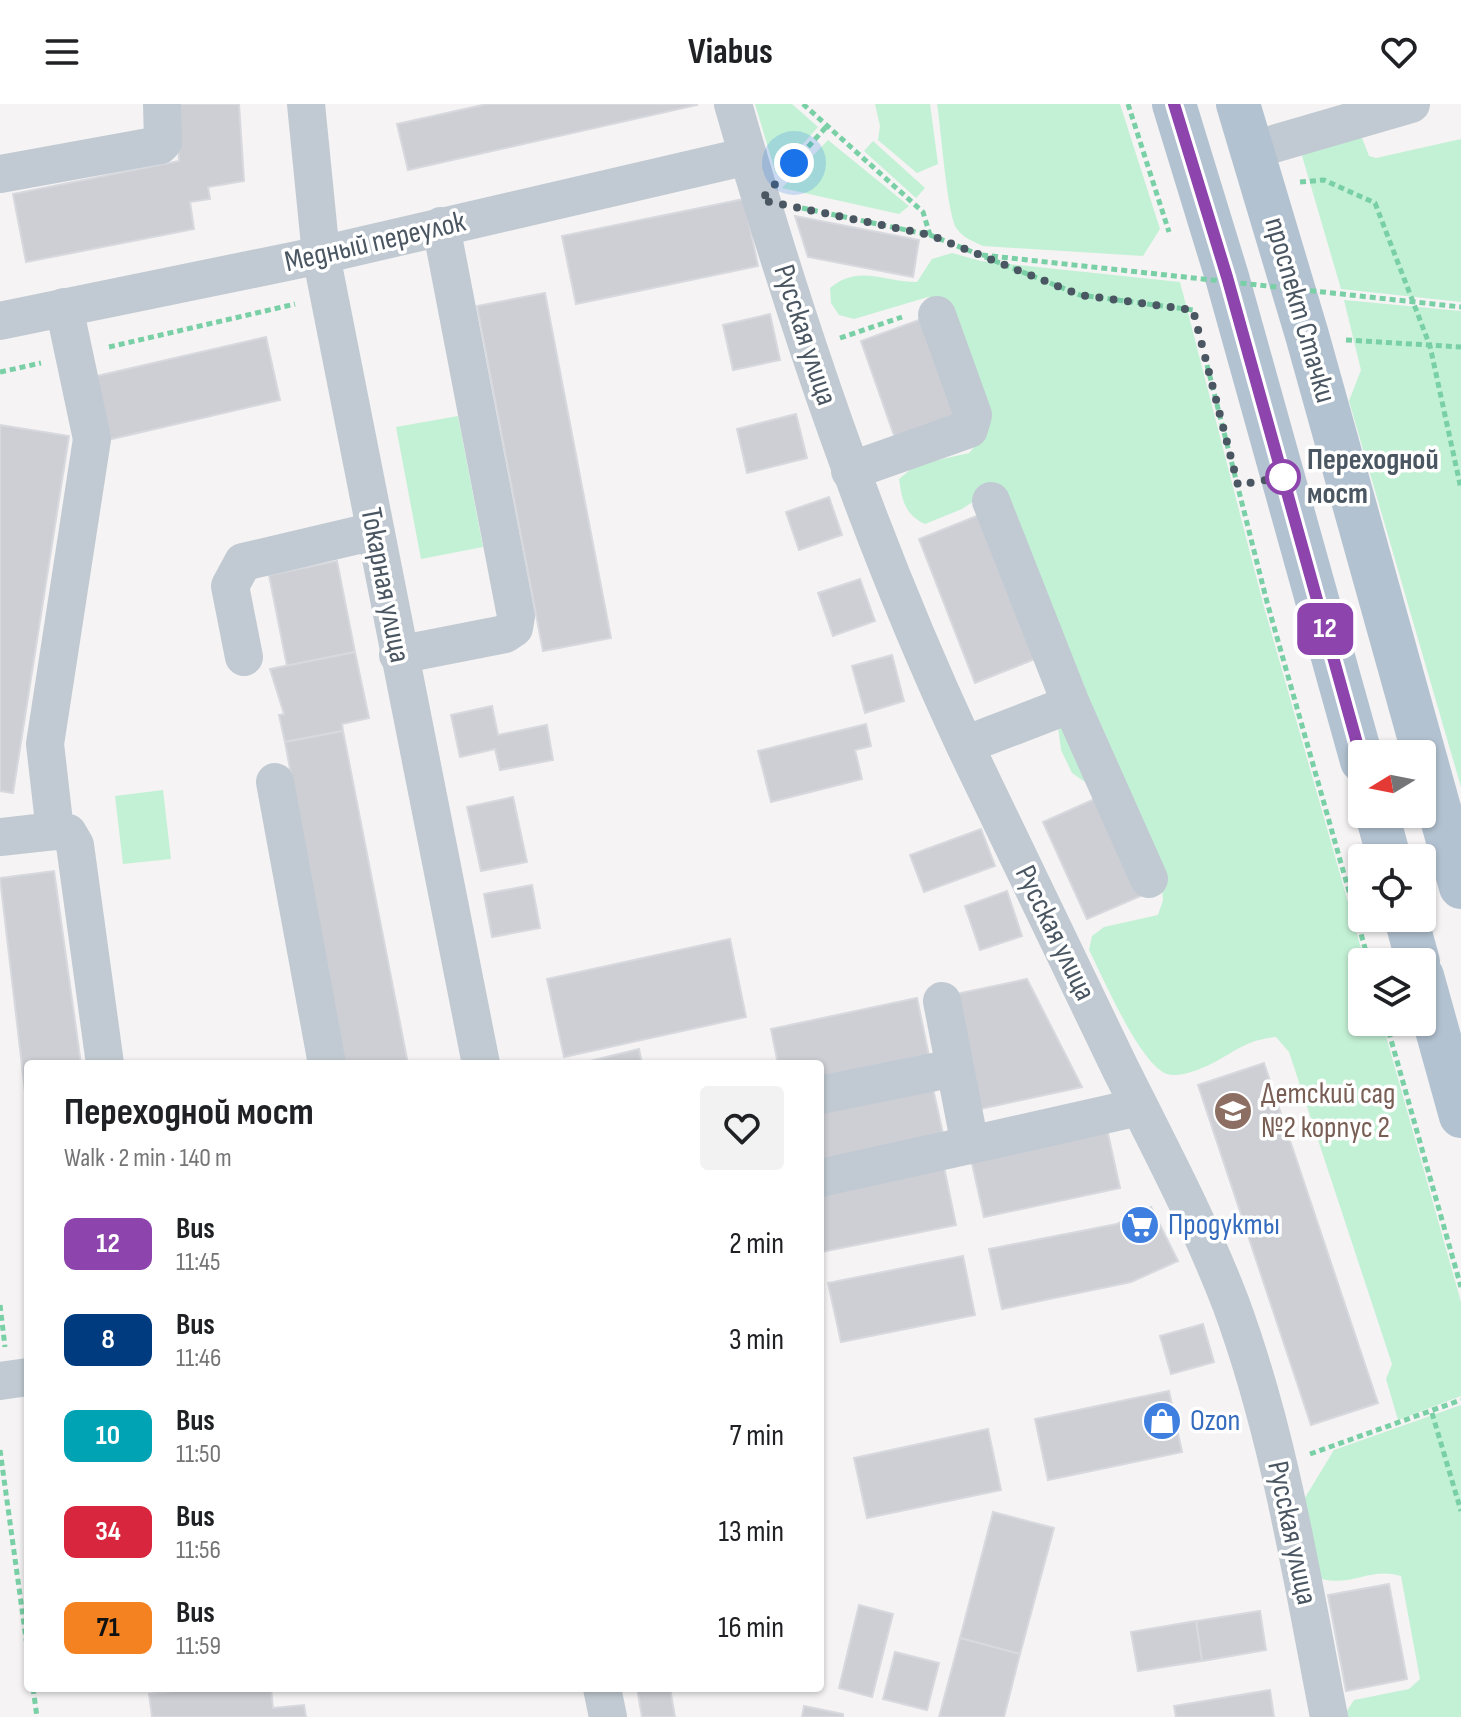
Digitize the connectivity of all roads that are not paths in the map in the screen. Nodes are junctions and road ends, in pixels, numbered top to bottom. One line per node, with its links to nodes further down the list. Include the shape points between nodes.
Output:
1 (162, 104): 9 (street, via 160,145)
2 (306, 104): 11 (street, Токарная улица)
3 (733, 104): 8 (street, Русская улица)
4 (1174, 104): 21 (main road, проспект Стачки)
5 (1238, 104): 7 (main road, проспект Стачки)
6 (1411, 104): 7 (street)
7 (1253, 150): 27 (main road, проспект Стачки)
8 (748, 156): 10 (street, Медный переулок); 15 (street, Русская улица)
9 (0, 174)
10 (441, 226): 11 (street, Медный переулок); 18 (street, via 516,616 514,628 505,634)
11 (321, 255): 12 (street, Медный переулок); 17 (street, Токарная улица)
12 (64, 307): 14 (street, Медный переулок); 24 (street, via 92,439 45,744)
13 (937, 315): 15 (street, via 973,415 969,429)
14 (0, 321)
15 (850, 471): 22 (street, Русская улица, via 909,623)
16 (991, 501): 20 (street)
17 (375, 531): 18 (street, Токарная улица); 19 (street, via 243,562 230,586)
18 (398, 655): 32 (street, Токарная улица)
19 (244, 657)
20 (1071, 704): 22 (street); 26 (street)
21 (1356, 740)
22 (965, 745): 35 (street, Русская улица)
23 (275, 782): 31 (street)
24 (55, 831): 25 (street); 30 (street, via 68,833 75,845)
25 (0, 837)
26 (1149, 879)
27 (1461, 887)
28 (942, 1001): 33 (street)
29 (1436, 1026): 36 (main road)
30 (104, 1060)
31 (326, 1060)
32 (480, 1060)
33 (954, 1068): 34 (street); 37 (street)
34 (824, 1094)
35 (1139, 1107): 37 (street); 43 (street, Русская улица, via 1200,1229 1231,1306 1279,1464)
36 (1461, 1116)
37 (970, 1145): 38 (street)
38 (824, 1177)
39 (24, 1378): 40 (street)
40 (0, 1381)
41 (603, 1692): 42 (street)
42 (608, 1717)
43 (1329, 1717)

